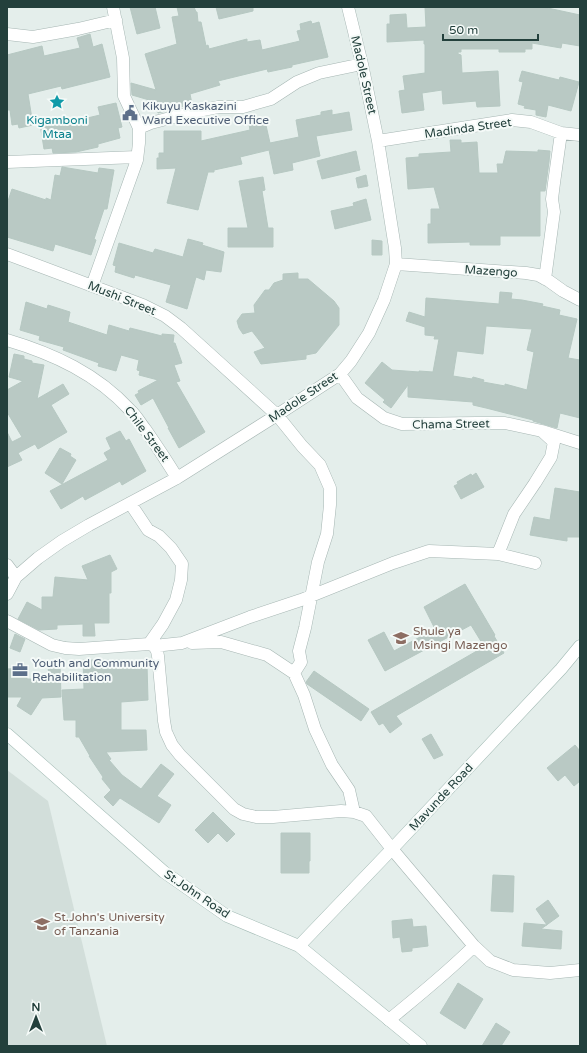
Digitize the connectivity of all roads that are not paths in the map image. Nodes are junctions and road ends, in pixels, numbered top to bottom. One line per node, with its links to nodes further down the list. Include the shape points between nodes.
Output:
1 (113, 7): 3 (street)
2 (348, 7): 5 (street, Madole Street)
3 (116, 20): 4 (street, via 33,37); 6 (street, via 123,58 124,96)
4 (7, 34)
5 (362, 64): 6 (street, via 319,73 297,82 270,99 243,107 218,107 193,112); 9 (street, Madole Street)
6 (140, 128): 10 (street)
7 (561, 132): 8 (street, Madinda Street); 9 (street, Madinda Street, via 531,122 512,120); 14 (street)
8 (580, 135)
9 (378, 141): 13 (street, Madole Street)
10 (137, 157): 11 (street); 15 (street)
11 (7, 162)
12 (7, 254): 15 (street, Mushi Street)
13 (396, 264): 14 (street, Mazengo, via 526,273); 18 (street, Madole Street, via 369,333)
14 (545, 279): 16 (street, Mazengo)
15 (92, 286): 19 (street, Mushi Street, via 165,316)
16 (580, 300)
17 (7, 340): 22 (street, Chile Street, via 69,363 104,385 131,410)
18 (340, 374): 19 (street, Madole Street); 20 (street, Chama Street, via 357,398 384,418 402,424 505,424)
19 (277, 415): 22 (street, Madole Street); 29 (street, Mushi Street, via 320,465 330,488 327,534 318,562)
20 (542, 431): 21 (street, Chama Street); 24 (street, via 554,442 551,457 514,514)
21 (580, 443)
22 (177, 478): 23 (street, Madole Street)
23 (130, 503): 27 (street, Madole Street, via 62,541); 32 (street, via 148,530 159,536 171,548 182,564 176,600)
24 (498, 554): 25 (street); 29 (street, via 429,551)
25 (535, 563)
26 (7, 565): 27 (street)
27 (16, 577): 28 (street, Madole Street)
28 (7, 594)
29 (312, 596): 31 (street); 34 (street, Mushi Street, via 299,651 301,662)
30 (7, 621): 32 (street, via 52,645 64,648)
31 (182, 643): 32 (street); 34 (street, via 221,642 266,655)
32 (152, 645): 36 (street, via 157,651 164,721 172,744 234,809 256,817)
33 (580, 646): 37 (street, Mavunde Road)
34 (294, 673): 36 (street, via 315,729 332,765 349,790)
35 (7, 734): 38 (street, St.John Road, via 164,872 227,916)
36 (354, 812): 37 (street, via 366,816)
37 (392, 849): 38 (street, Mavunde Road); 39 (street)
38 (299, 946): 41 (street, St.John Road)
39 (474, 946): 40 (street, via 490,961 513,970 550,973); 41 (street, via 429,988)
40 (580, 970)
41 (389, 1020): 42 (street, St.John Road)
42 (421, 1046)

